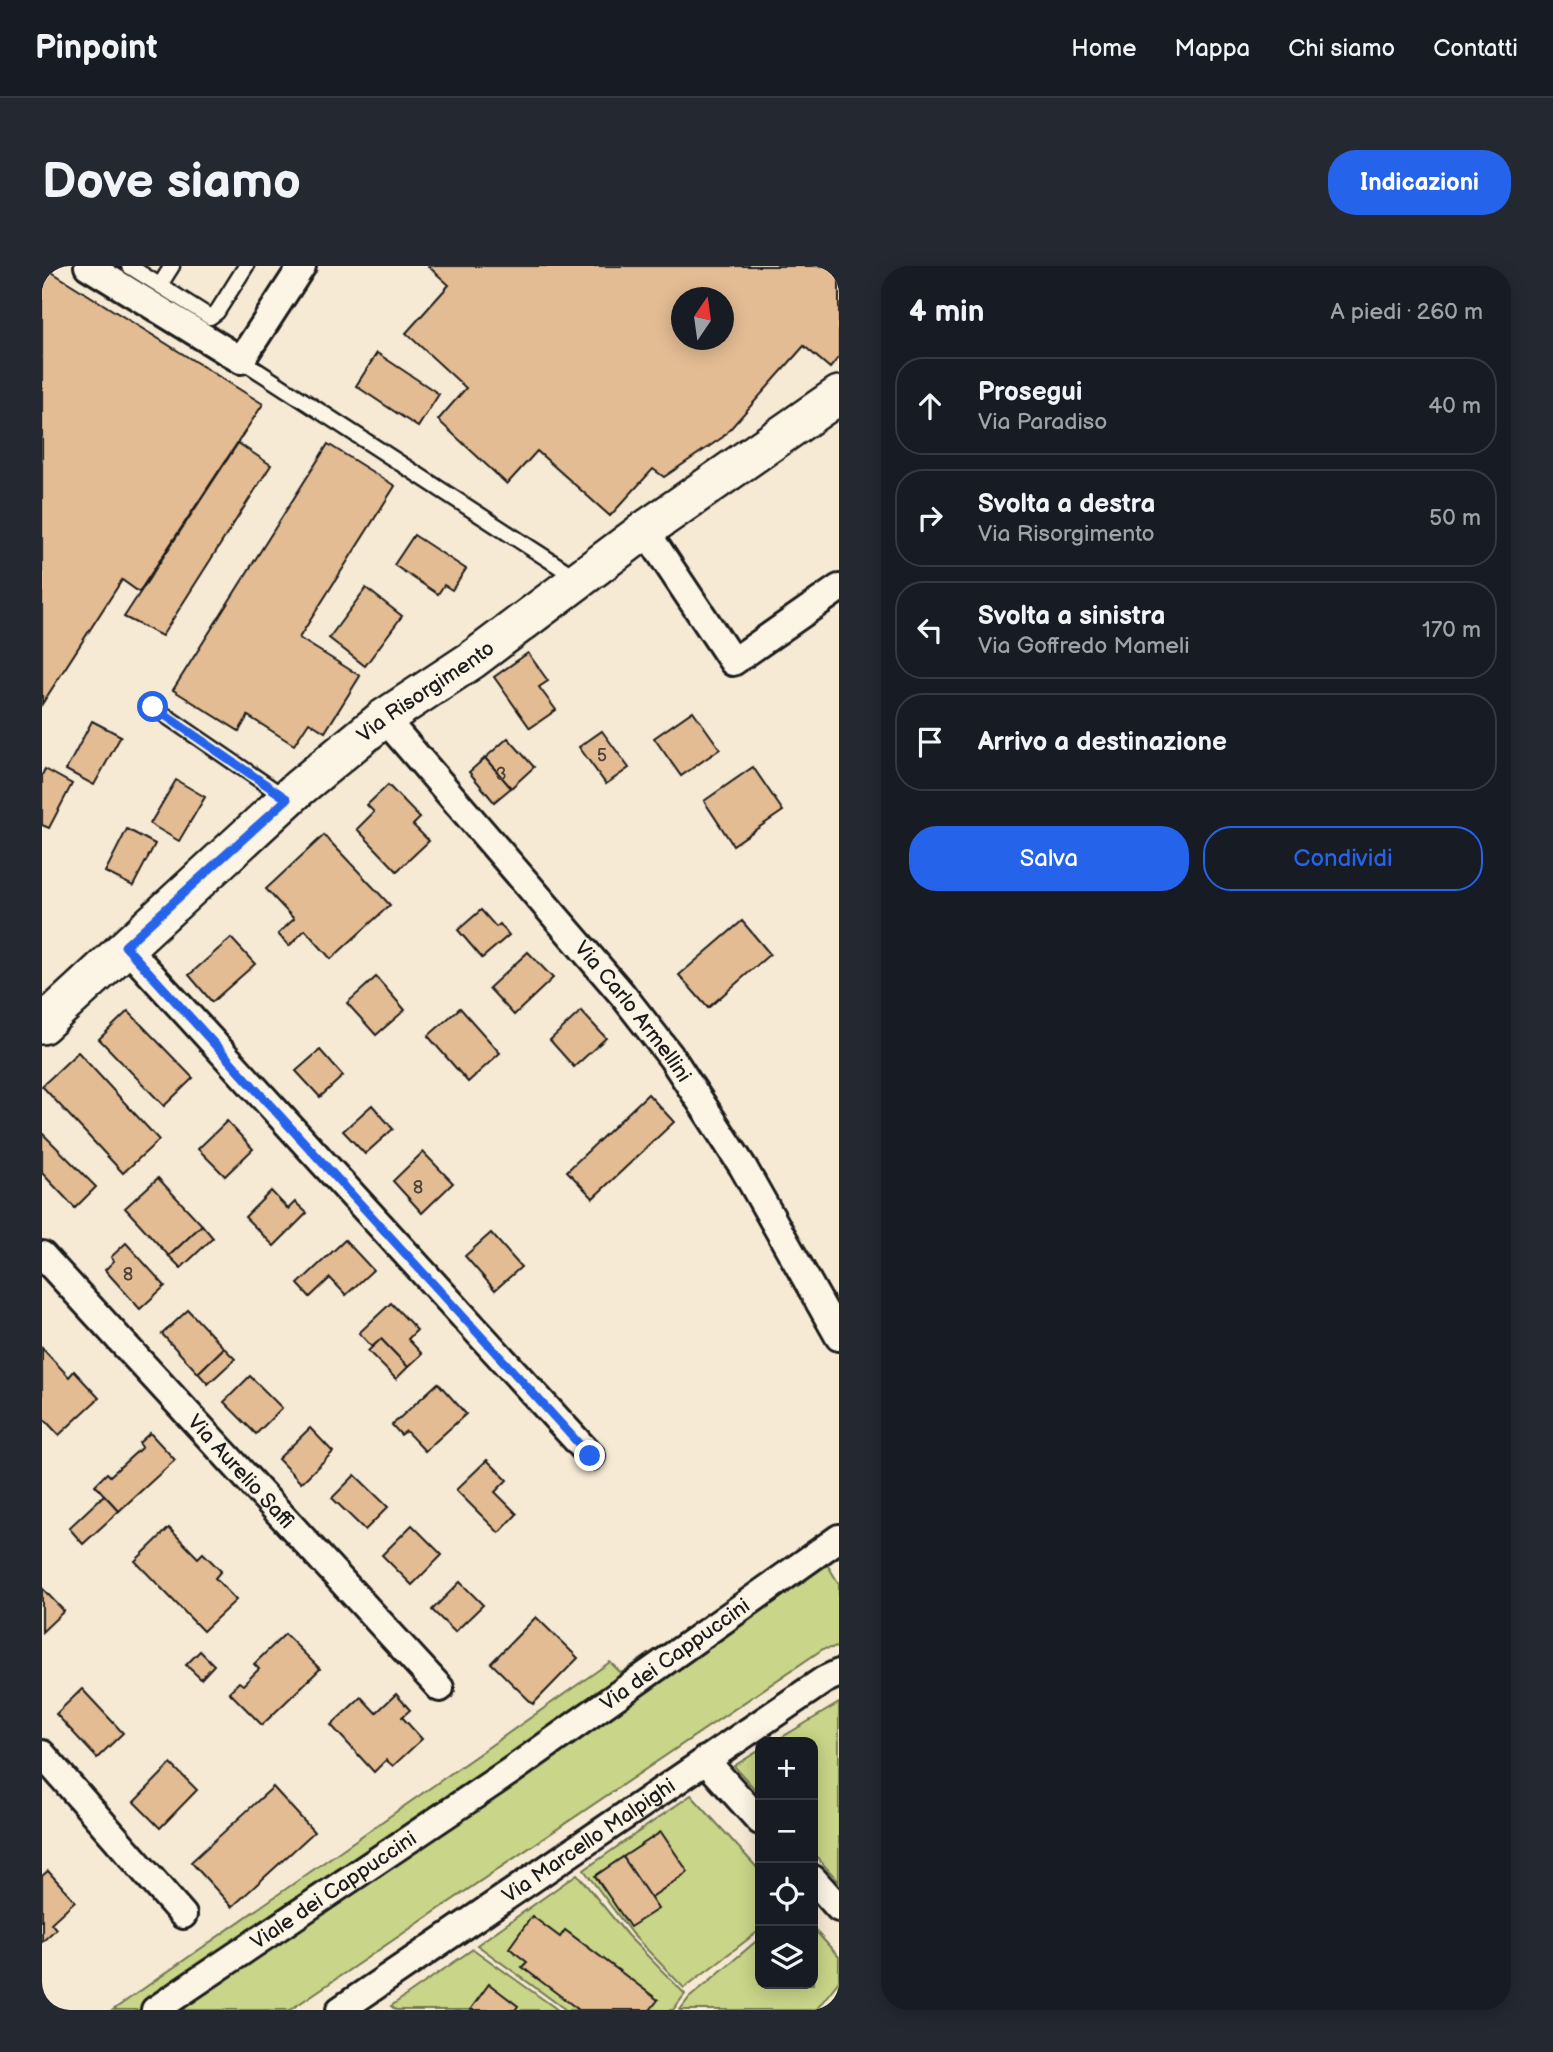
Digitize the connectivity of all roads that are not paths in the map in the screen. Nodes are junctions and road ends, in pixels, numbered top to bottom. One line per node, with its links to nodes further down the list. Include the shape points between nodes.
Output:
1 (88, 266): 7 (street)
2 (129, 266): 6 (lane)
3 (172, 266): 6 (lane)
4 (246, 266): 6 (lane, via 210,317)
5 (302, 266): 7 (street)
6 (160, 285)
7 (241, 360): 10 (lane)
8 (839, 396): 9 (street, Via Risorgimento)
9 (645, 530): 10 (street, Via Risorgimento); 11 (street, via 733,662)
10 (579, 579): 13 (street, Via Risorgimento, via 472,660)
11 (839, 588)
12 (153, 707): 14 (lane)
13 (384, 718): 14 (street, Via Risorgimento); 18 (street, Via Carlo Armellini, via 672,1058 743,1167)
14 (287, 799): 15 (street, Via Risorgimento)
15 (125, 946): 16 (street, Via Risorgimento); 19 (street)
16 (42, 1025)
17 (42, 1255): 22 (street, Via Aurelio Saffi)
18 (839, 1337)
19 (590, 1456)
20 (839, 1538): 25 (street, Via dei Cappuccini)
21 (839, 1674): 24 (street, Via Marcello Malpighi)
22 (440, 1688)
23 (42, 1754): 29 (street)
24 (705, 1760): 26 (street); 30 (street, Via Marcello Malpighi)
25 (512, 1770): 31 (street, Viale dei Cappuccini)
26 (755, 1815)
27 (818, 1885): 28 (street)
28 (839, 1908)
29 (183, 1915)
30 (351, 2007)
31 (155, 2010)

